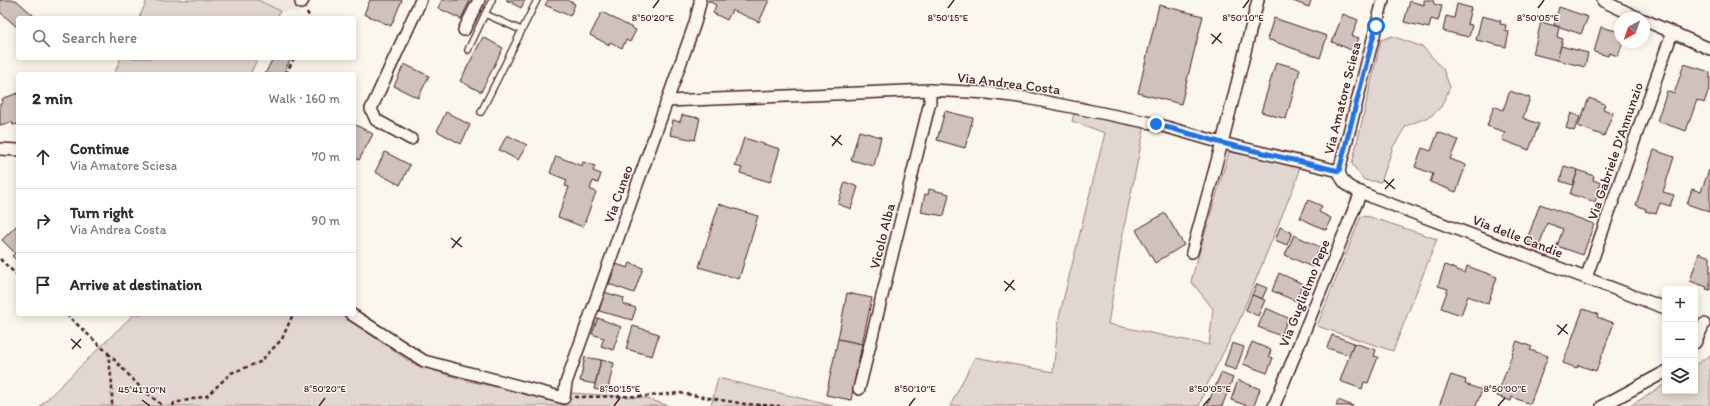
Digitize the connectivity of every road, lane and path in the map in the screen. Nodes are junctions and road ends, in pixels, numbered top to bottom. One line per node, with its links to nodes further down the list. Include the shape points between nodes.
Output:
1 (422, 0): 22 (street, via 371,109 376,120)
2 (479, 0): 12 (street)
3 (492, 0): 10 (lane)
4 (536, 0): 13 (lane)
5 (700, 0): 20 (street, Via Cuneo, via 695,23)
6 (1258, 0): 23 (street)
7 (1383, 0): 26 (street, Via Amatore Sciesa)
8 (1603, 1): 9 (street)
9 (1626, 12)
10 (485, 14): 13 (lane); 16 (lane)
11 (1650, 23): 14 (street)
12 (464, 30)
13 (522, 30): 21 (lane)
14 (1672, 33): 15 (street); 31 (street, Via Gabriele D'Annunzio)
15 (1710, 48)
16 (468, 50)
17 (293, 60): 18 (path)
18 (287, 72)
19 (930, 90): 20 (street, Via Andrea Costa); 23 (street, Via Andrea Costa, via 1027,98 1156,124); 40 (street, Vicolo Alba, via 930,102)
20 (667, 101): 41 (street, Via Cuneo, via 566,383)
21 (481, 112)
22 (411, 139)
23 (1222, 143): 26 (street, Via Andrea Costa); 28 (street)
24 (0, 149): 25 (street)
25 (16, 150)
26 (1339, 171): 27 (street, Via Amatore Sciesa, via 1346,186)
27 (1361, 192): 31 (street, Via delle Candie); 46 (street, Via Guglielmo Pepe)
28 (1192, 252)
29 (0, 259): 30 (path)
30 (16, 274)
31 (1586, 278): 32 (street, Via delle Candie)
32 (1662, 307)
33 (68, 316): 38 (path)
34 (292, 316): 44 (path, via 282,339 260,362 231,373 207,396 174,403)
35 (354, 316): 41 (street, via 424,361)
36 (1703, 323): 37 (street)
37 (1698, 336)
38 (108, 353): 42 (path); 43 (path, via 141,388)
39 (1662, 374): 47 (street)
40 (858, 390)
41 (564, 398): 45 (path, via 680,393 745,404)
42 (112, 406)
43 (163, 406)
44 (173, 406)
45 (780, 406)
46 (1274, 406)
47 (1602, 406)

